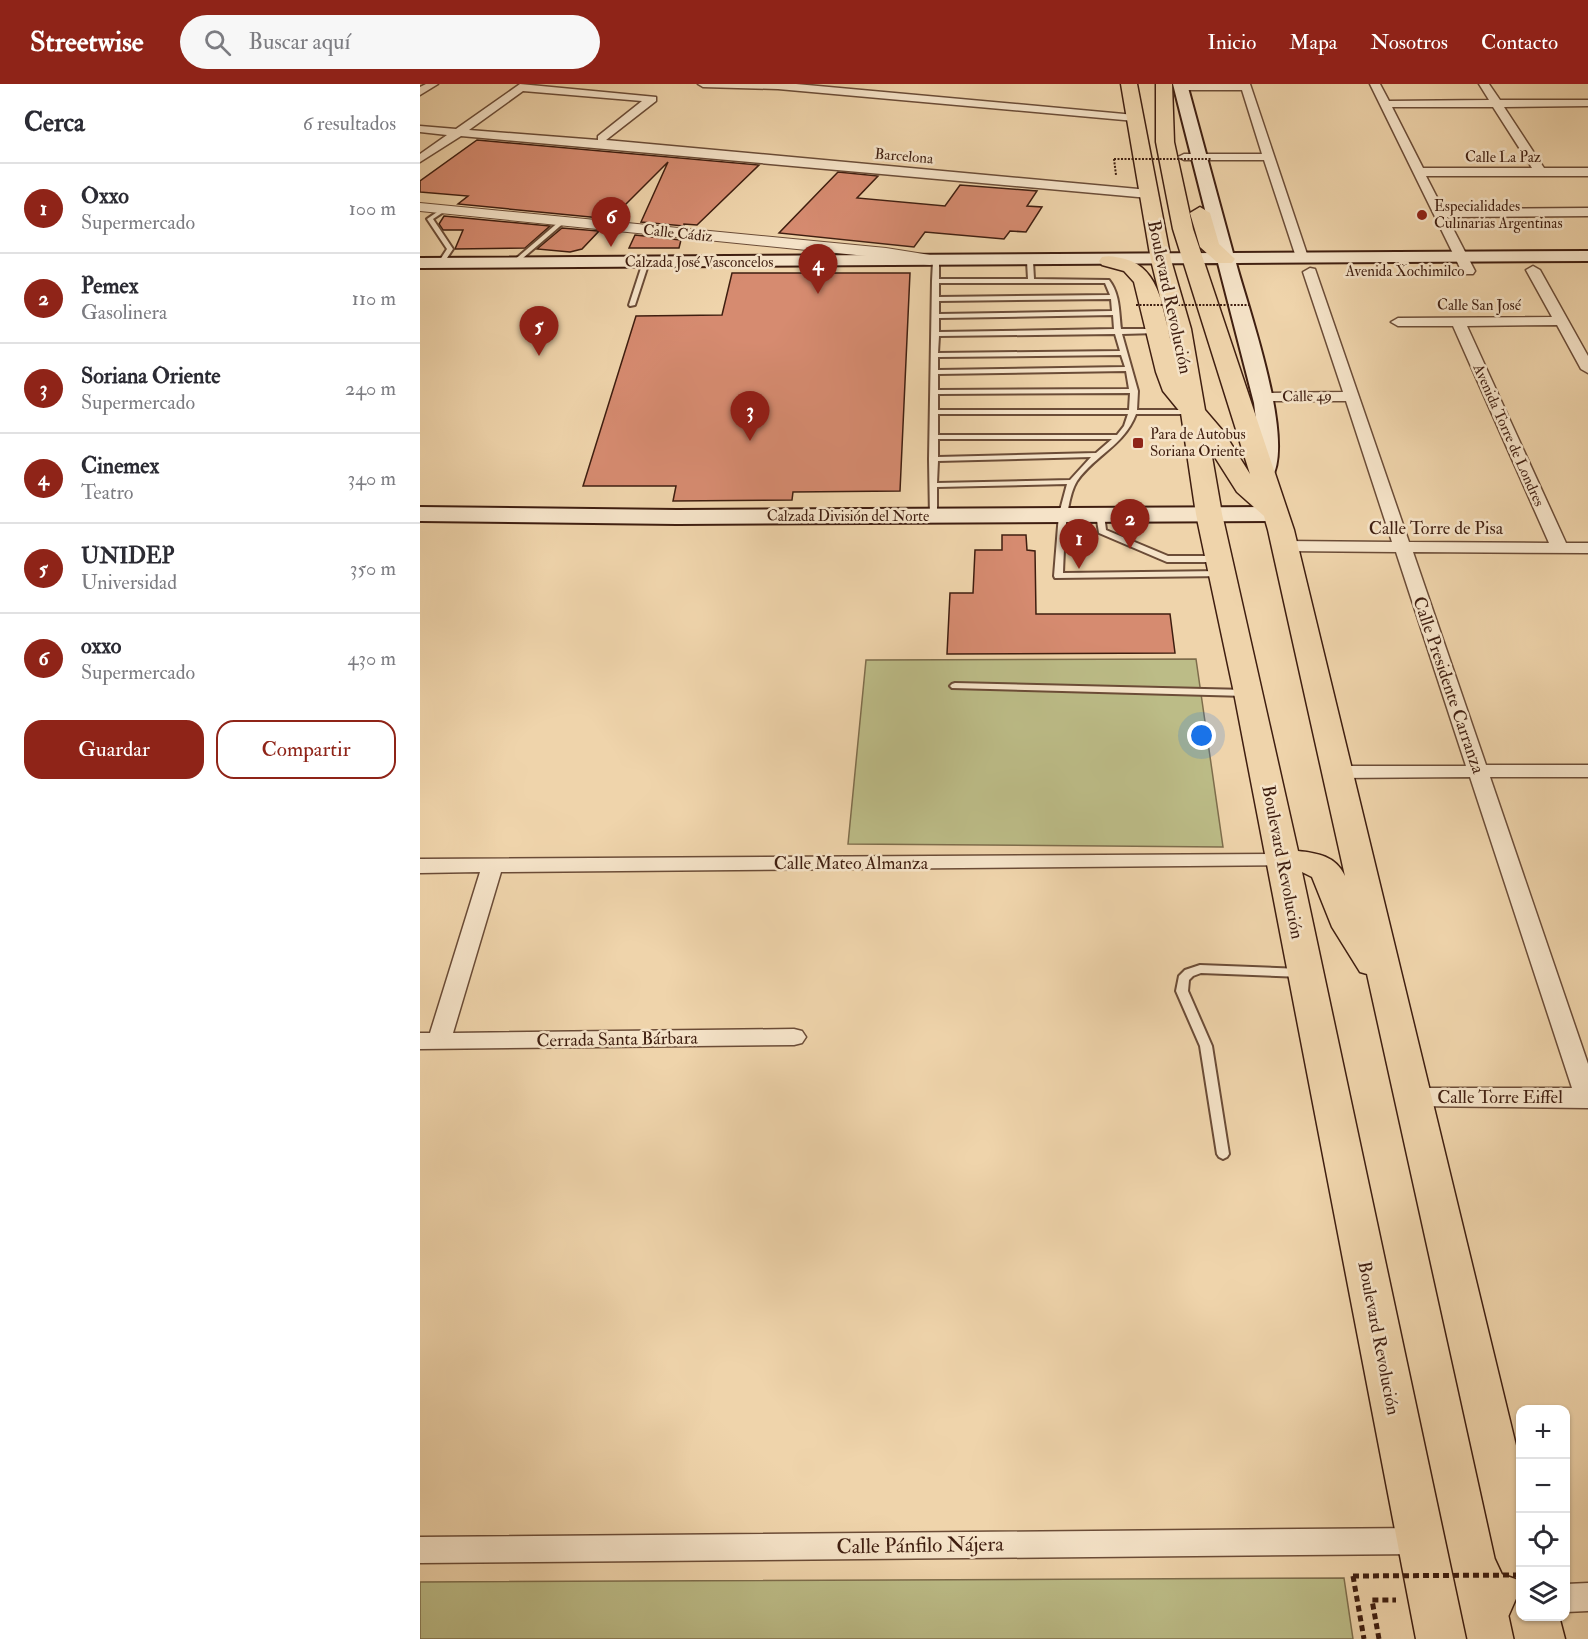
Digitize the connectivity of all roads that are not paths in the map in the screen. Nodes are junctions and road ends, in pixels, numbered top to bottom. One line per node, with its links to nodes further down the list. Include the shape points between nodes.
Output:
1 (433, 84): 11 (street)
2 (703, 84): 10 (street)
3 (760, 84): 10 (street)
4 (1129, 84): 15 (main road, via 1144,102); 16 (main road, Boulevard Revolución)
5 (1375, 84): 13 (street)
6 (1484, 84): 14 (street)
7 (1175, 85): 9 (street); 15 (main road); 23 (main road)
8 (532, 86): 19 (street); 20 (street, via 652,99)
9 (1246, 86): 22 (street, Calle Presidente Carranza)
10 (777, 87): 16 (street)
11 (420, 92)
12 (1588, 103): 14 (street)
13 (1385, 104): 14 (street); 25 (street)
14 (1496, 104): 26 (street)
15 (1163, 114): 23 (main road); 39 (main road, via 1168,162)
16 (1135, 118): 28 (main road, Boulevard Revolución)
17 (420, 122): 19 (street, Barcelona)
18 (420, 129): 19 (street, Barcelona)
19 (467, 130): 20 (street, Barcelona); 21 (street, Barcelona); 24 (street)
20 (602, 138): 21 (street, Barcelona)
21 (657, 148): 28 (street, Barcelona)
22 (1269, 157): 23 (street); 48 (street, Calle Presidente Carranza)
23 (1198, 158): 37 (main road, via 1210,247)
24 (420, 159)
25 (1419, 172): 26 (street, Calle La Paz); 32 (street)
26 (1540, 172): 27 (street, Calle La Paz)
27 (1588, 172)
28 (1149, 195): 34 (main road, Boulevard Revolución)
29 (420, 207): 30 (street, Calle Cádiz)
30 (442, 210): 33 (street, Calle Cádiz); 46 (lane, via 430,219 450,249)
31 (1588, 212): 32 (street)
32 (1439, 213): 49 (street)
33 (563, 221): 35 (street, Calle Cádiz); 47 (lane)
34 (1155, 231): 38 (main road, Boulevard Revolución); 42 (main road, via 1138,249)
35 (821, 247): 40 (street, Calle Cádiz); 44 (main road)
36 (1588, 256): 49 (main road, Avenida Xochimilco)
37 (1225, 259): 39 (main road, Avenida Xochimilco); 48 (main road, Avenida Xochimilco, via 1256,269); 73 (main road)
38 (1161, 260): 39 (main road, Calzada José Vasconcelos); 42 (main road, Calzada José Vasconcelos); 76 (main road, Boulevard Revolución, via 1180,329)
39 (1193, 260): 81 (main road)
40 (936, 261): 41 (main road, Calzada José Vasconcelos); 44 (main road, Calzada José Vasconcelos); 53 (lane)
41 (1030, 261): 42 (main road, Calzada José Vasconcelos); 52 (lane)
42 (1102, 261): 62 (main road, via 1131,267 1144,280)
43 (646, 262): 44 (main road, Calzada José Vasconcelos); 47 (main road, Calzada José Vasconcelos); 56 (lane)
44 (809, 262)
45 (420, 263): 46 (main road, Calzada José Vasconcelos)
46 (441, 263): 47 (main road, Calzada José Vasconcelos)
47 (514, 263)
48 (1306, 264): 49 (main road, Avenida Xochimilco); 72 (street, Calle Presidente Carranza)
49 (1465, 264): 50 (main road, Avenida Xochimilco)
50 (1533, 270): 51 (main road, Avenida Xochimilco); 59 (street)
51 (1588, 270)
52 (1031, 280): 53 (lane); 54 (lane, via 1101,280 1110,284)
53 (935, 281): 55 (lane)
54 (1113, 297): 55 (lane); 57 (lane)
55 (935, 299): 58 (lane)
56 (632, 305)
57 (1115, 313): 58 (lane); 63 (lane)
58 (935, 316): 64 (lane)
59 (1561, 321): 61 (street, Calle San José); 68 (street)
60 (1398, 322): 61 (street, Calle San José)
61 (1458, 322): 92 (street, Avenida Torre de Londres)
62 (1157, 331): 63 (lane); 76 (main road, via 1175,391)
63 (1118, 332): 64 (lane); 65 (lane)
64 (934, 334): 66 (lane)
65 (1124, 353): 66 (lane); 67 (lane)
66 (934, 355): 69 (lane)
67 (1128, 369): 69 (lane); 70 (lane)
68 (1588, 369)
69 (934, 372): 71 (lane)
70 (1134, 391): 71 (lane); 74 (lane)
71 (934, 392): 75 (lane)
72 (1352, 396): 73 (street, Calle 49); 91 (street, Calle Presidente Carranza)
73 (1262, 397): 81 (main road, via 1269,444)
74 (1135, 411): 75 (lane); 76 (lane); 78 (lane)
75 (934, 412): 77 (lane)
76 (1192, 412): 87 (main road, Boulevard Revolución); 88 (main road, via 1214,436 1246,487)
77 (934, 437): 78 (lane); 80 (lane)
78 (1120, 437): 79 (lane)
79 (1095, 455): 80 (lane); 82 (lane)
80 (933, 459): 83 (lane)
81 (1263, 474): 88 (main road)
82 (1072, 482): 83 (lane); 85 (lane)
83 (933, 485): 89 (lane)
84 (420, 514): 89 (main road, Calzada División del Norte)
85 (1063, 514): 86 (main road, Calzada División del Norte); 89 (main road, Calzada División del Norte); 94 (lane, via 1058,576)
86 (1100, 514): 87 (main road, Calzada División del Norte); 94 (lane, via 1102,531 1167,559)
87 (1209, 514): 88 (main road, Calzada División del Norte); 94 (main road, Boulevard Revolución)
88 (1276, 514): 90 (main road)
89 (933, 515)
90 (1284, 546): 91 (street, Calle Torre de Pisa); 98 (main road)
91 (1402, 547): 92 (street, Calle Torre de Pisa); 99 (street, Calle Presidente Carranza)
92 (1560, 548): 93 (street, Calle Torre de Pisa)
93 (1588, 548)
94 (1221, 567): 96 (main road, Boulevard Revolución)
95 (955, 686): 96 (lane)
96 (1249, 693): 100 (main road, Boulevard Revolución)
97 (1588, 771): 99 (street)
98 (1336, 772): 99 (street); 104 (main road)
99 (1478, 772): 108 (street, Calle Presidente Carranza)
100 (1282, 860): 102 (street, Calle Mateo Almanza); 103 (main road, Boulevard Revolución); 104 (main road, via 1312,863 1326,871 1349,927)
101 (420, 866): 102 (street, Calle Mateo Almanza)
102 (493, 866): 106 (street, Cerrada Santa Bárbara)
103 (1305, 973): 109 (lane, via 1200,969 1182,979 1182,991 1206,1046); 111 (main road, Boulevard Revolución)
104 (1386, 986): 107 (main road)
105 (794, 1037): 106 (street, Cerrada Santa Bárbara)
106 (429, 1041)
107 (1413, 1097): 108 (street, Calle Torre Eiffel); 110 (main road)
108 (1588, 1098)
109 (1223, 1154)
110 (1516, 1537)
111 (1420, 1541): 112 (street, Calle Pánfilo Nájera); 116 (main road, Boulevard Revolución)
112 (420, 1550)
113 (1588, 1597): 114 (street)
114 (1570, 1598)
115 (1535, 1621): 117 (main road)
116 (1440, 1639)
117 (1540, 1639)

